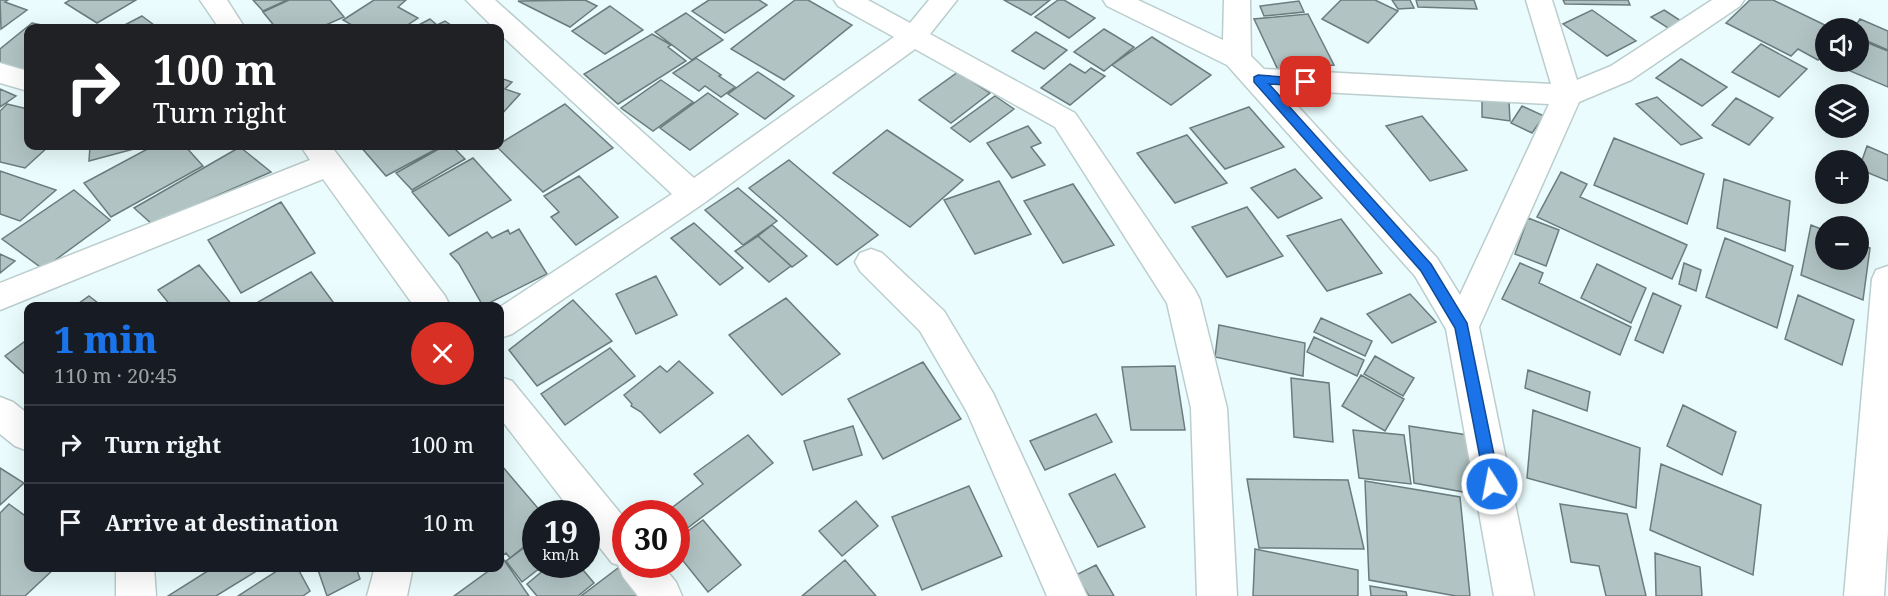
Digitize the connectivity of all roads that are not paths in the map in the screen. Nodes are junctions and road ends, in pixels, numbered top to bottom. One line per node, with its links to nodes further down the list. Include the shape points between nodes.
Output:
1 (213, 0): 9 (street)
2 (479, 0): 16 (street)
3 (847, 0): 10 (street)
4 (944, 0): 10 (street)
5 (1116, 0): 11 (street)
6 (1237, 0): 11 (street)
7 (1539, 0): 14 (street)
8 (1731, 0): 14 (street, via 1621,73)
9 (229, 24)
10 (913, 37): 16 (street); 34 (street, via 1065,120 1183,300 1209,408)
11 (1248, 69): 14 (street); 22 (street, via 1426,267)
12 (0, 74): 13 (street)
13 (24, 80)
14 (1568, 95): 22 (street)
15 (323, 155): 19 (street); 20 (street)
16 (693, 195): 21 (street)
17 (871, 262): 33 (street, via 938,330 981,404)
18 (1888, 279): 36 (street)
19 (0, 297)
20 (430, 302)
21 (504, 321)
22 (1462, 327): 35 (street)
23 (504, 397): 26 (street)
24 (0, 412): 25 (street)
25 (24, 432)
26 (612, 532)
27 (135, 572): 30 (street)
28 (393, 572): 31 (street)
29 (648, 578): 32 (street)
30 (136, 596)
31 (387, 596)
32 (662, 596)
33 (1067, 596)
34 (1217, 596)
35 (1514, 596)
36 (1864, 596)

